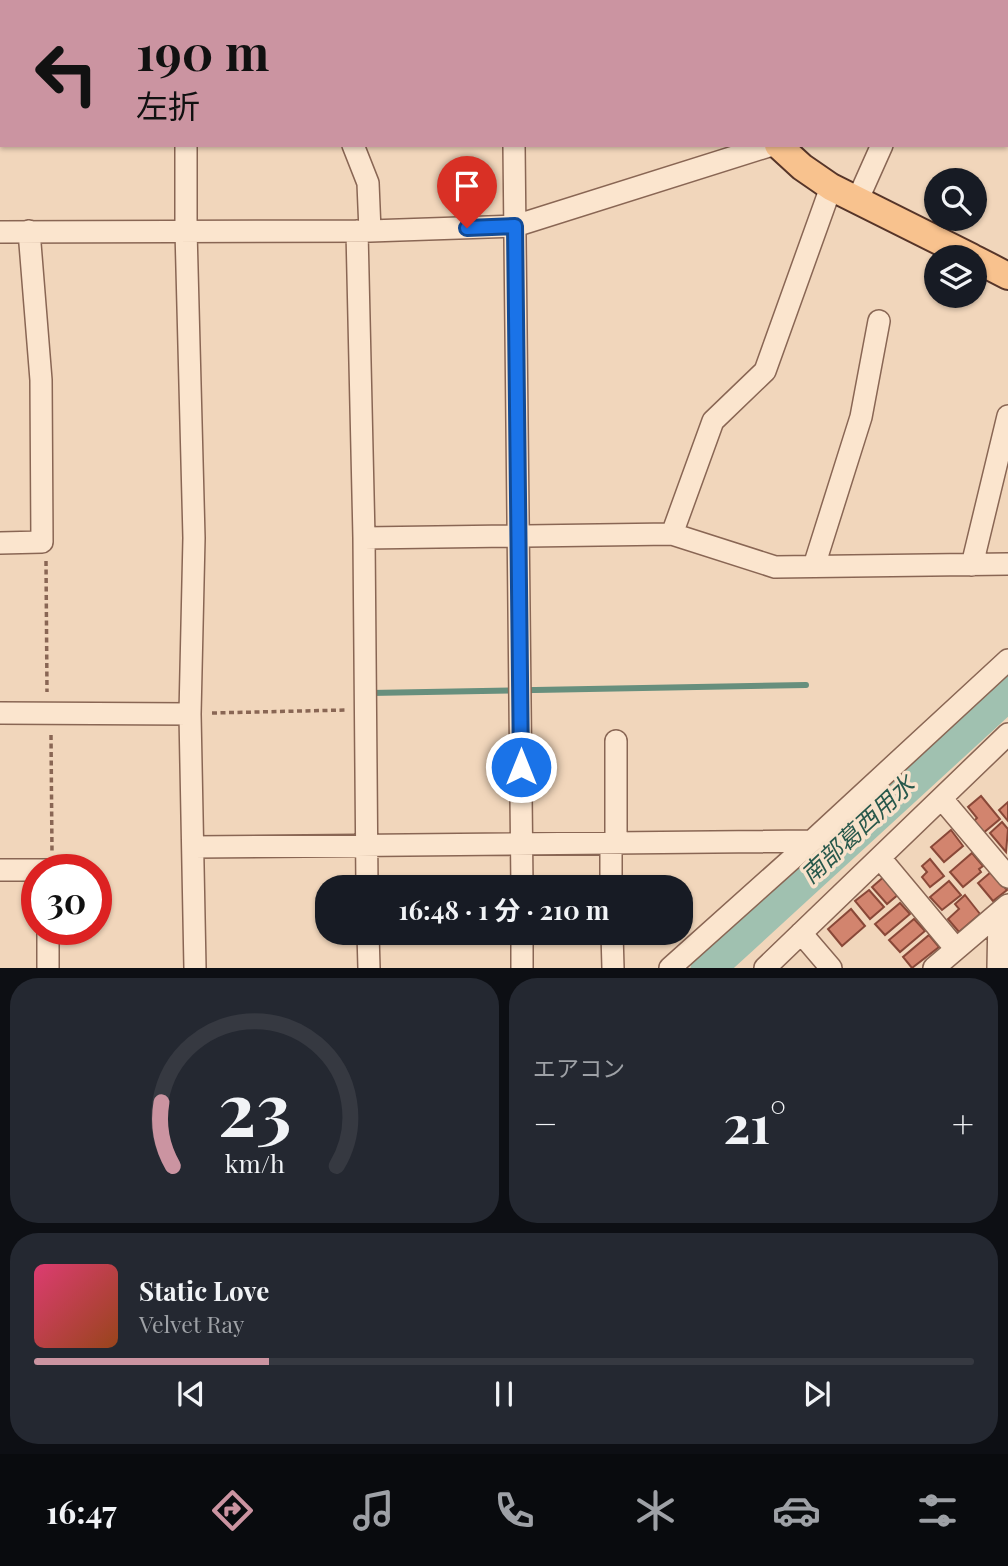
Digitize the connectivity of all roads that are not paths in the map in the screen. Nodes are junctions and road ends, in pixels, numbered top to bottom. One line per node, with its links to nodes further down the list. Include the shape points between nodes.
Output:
1 (186, 147): 10 (street)
2 (354, 147): 12 (street, via 368,183)
3 (514, 147): 9 (street)
4 (766, 147): 9 (street)
5 (780, 147): 7 (main road)
6 (881, 147): 8 (street)
7 (831, 187): 8 (main road); 19 (street, via 765,371 713,421)
8 (857, 201): 14 (main road)
9 (515, 226): 12 (street); 20 (street)
10 (186, 229): 11 (street); 12 (street); 28 (street)
11 (29, 231): 13 (street); 22 (street, via 41,380 42,542)
12 (364, 231): 21 (street)
13 (0, 232)
14 (947, 245)
15 (987, 265): 16 (main road)
16 (1008, 275)
17 (879, 321): 25 (street, via 861,417)
18 (1008, 416): 24 (street)
19 (672, 534): 20 (street); 25 (street, via 775,568)
20 (519, 536): 21 (street); 34 (street)
21 (364, 538): 35 (street)
22 (0, 542)
23 (1008, 564): 24 (street)
24 (972, 565): 25 (street)
25 (814, 566)
26 (1008, 660): 32 (street)
27 (0, 712): 28 (street)
28 (201, 713): 36 (street)
29 (616, 741): 33 (street)
30 (1004, 747): 31 (street)
31 (942, 799): 37 (street); 43 (street)
32 (812, 841): 33 (street); 56 (street)
33 (613, 842): 34 (street); 42 (street)
34 (521, 844): 35 (street); 41 (street)
35 (367, 845): 36 (street); 40 (street)
36 (192, 847): 52 (street)
37 (880, 858): 45 (street); 50 (street)
38 (0, 870): 39 (street)
39 (21, 870)
40 (368, 875)
41 (522, 875)
42 (612, 875)
43 (1008, 877)
44 (1004, 909): 50 (street); 60 (street)
45 (802, 933): 57 (street); 58 (street)
46 (48, 945): 51 (street)
47 (368, 945): 53 (street)
48 (522, 945): 54 (street)
49 (612, 945): 55 (street)
50 (956, 949): 59 (street)
51 (48, 968)
52 (195, 968)
53 (369, 968)
54 (522, 968)
55 (613, 968)
56 (670, 968)
57 (765, 968)
58 (831, 968)
59 (934, 968)
60 (998, 968)

